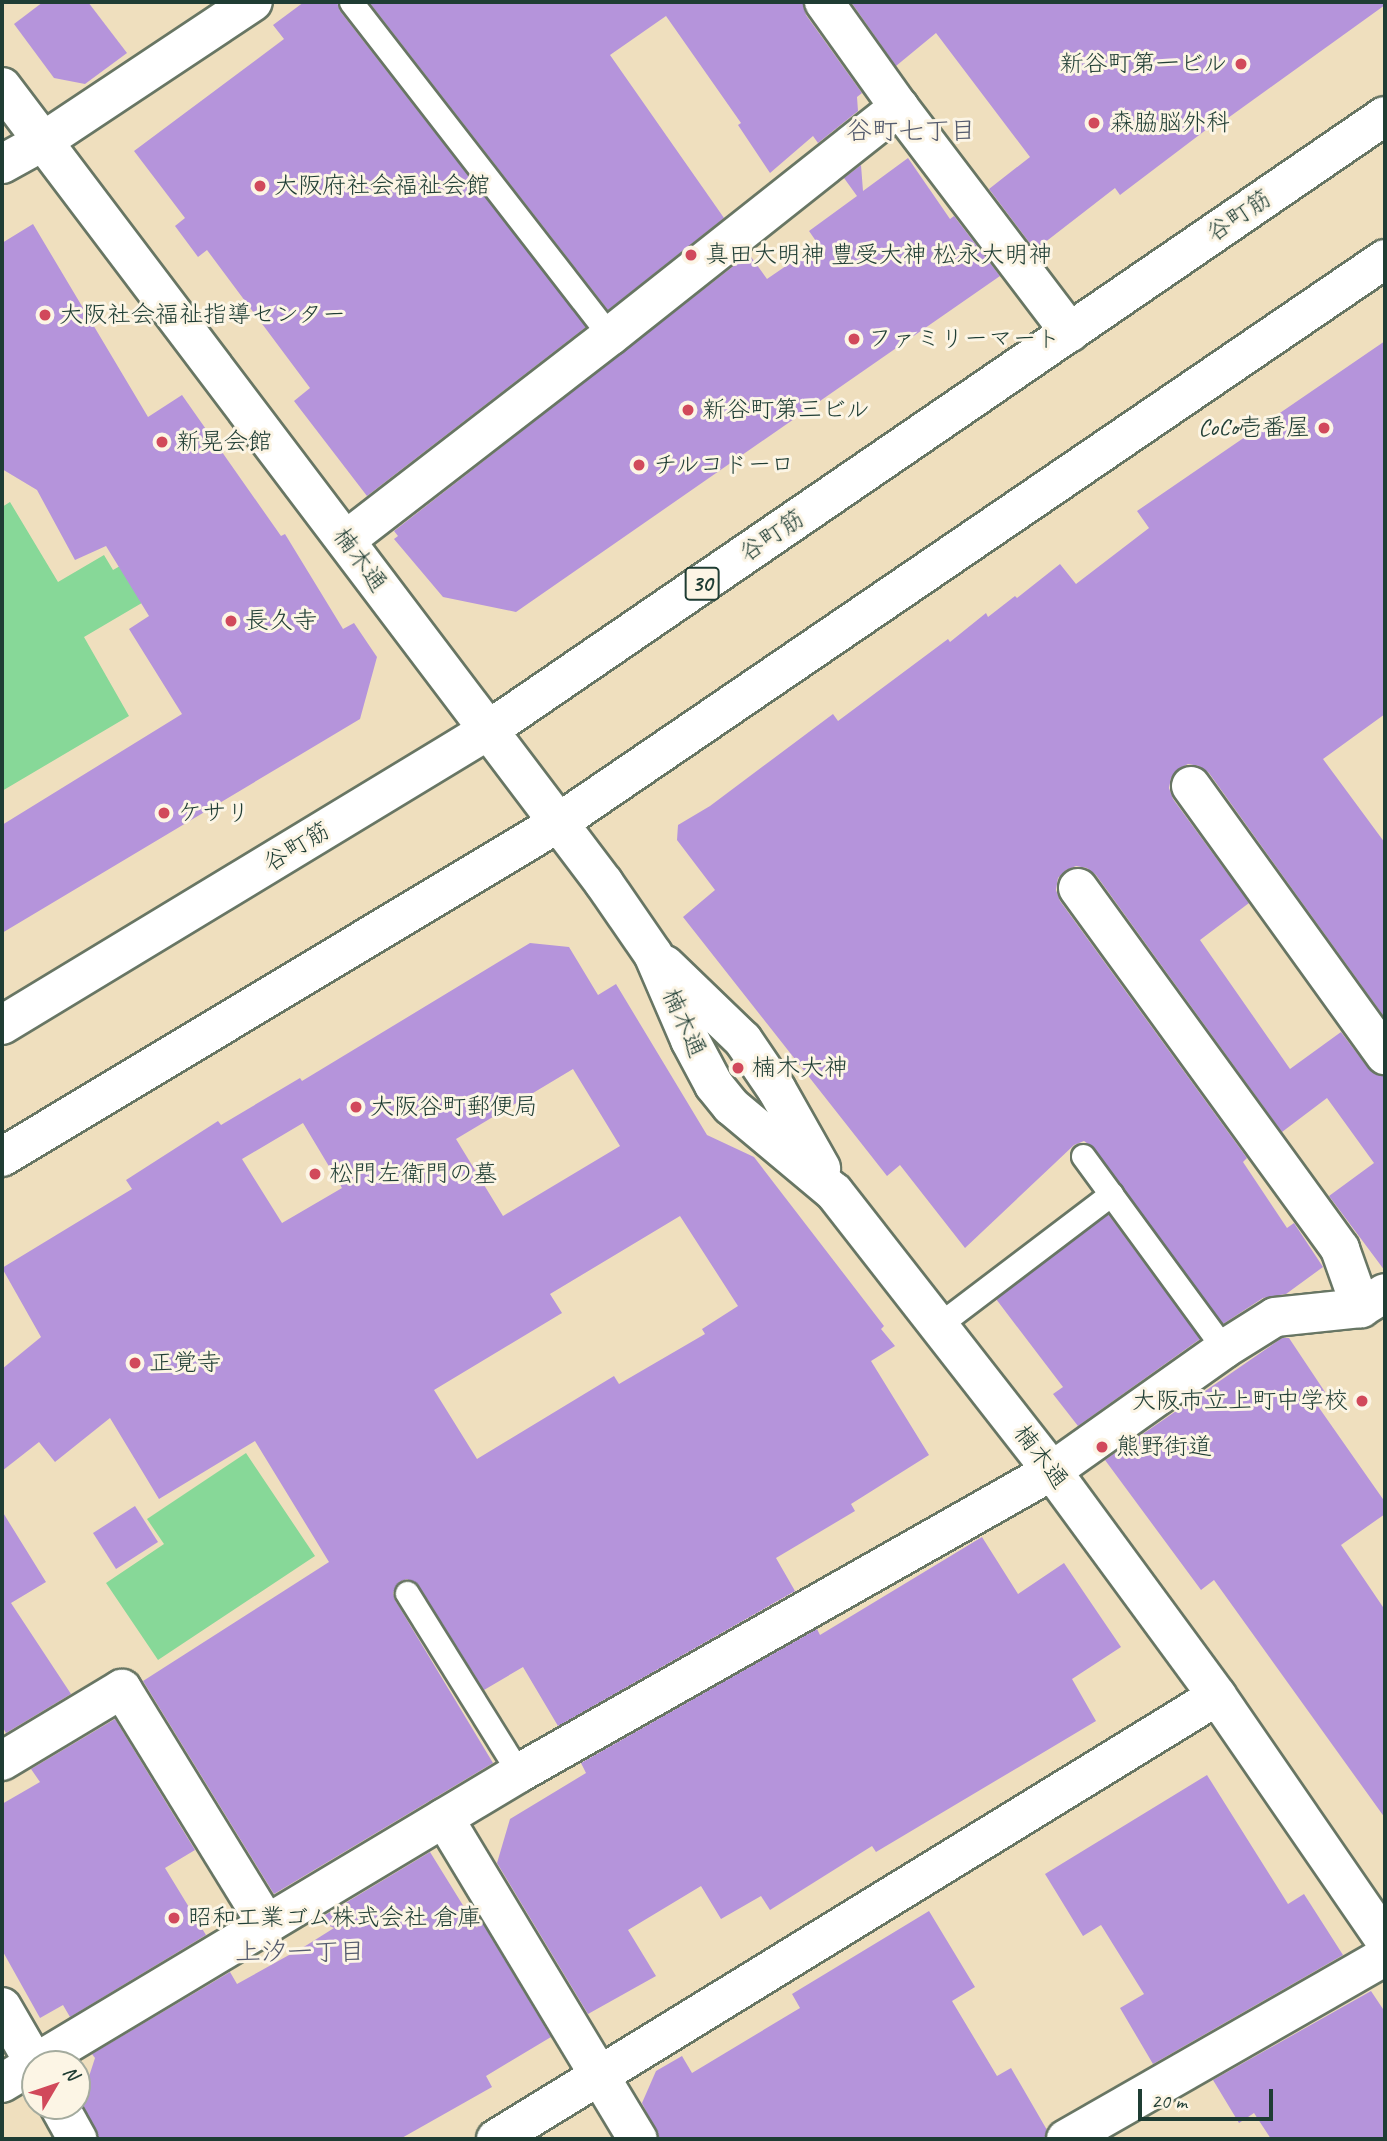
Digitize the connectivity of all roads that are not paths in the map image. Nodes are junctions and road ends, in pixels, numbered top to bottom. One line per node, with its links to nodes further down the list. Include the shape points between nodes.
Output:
1 (253, 2): 7 (street)
2 (351, 2): 11 (lane)
3 (824, 2): 5 (street)
4 (2, 87): 7 (street, 楠木通)
5 (899, 107): 10 (street); 11 (street)
6 (1385, 116): 10 (street, 谷町筋 / 30)
7 (42, 142): 8 (street); 12 (street, 楠木通)
8 (2, 164)
9 (1385, 259): 15 (street)
10 (1070, 332): 13 (street, 谷町筋 / 30)
11 (610, 336): 12 (street)
12 (346, 540): 13 (street, 楠木通)
13 (488, 731): 15 (street, 楠木通); 17 (street, 谷町筋 / 30)
14 (1191, 786): 18 (street)
15 (558, 823): 20 (street); 23 (street, 楠木通, via 653,954 702,1064 731,1107 834,1192)
16 (1078, 888): 22 (street)
17 (2, 1025)
18 (1385, 1055)
19 (1083, 1156): 21 (lane)
20 (2, 1157)
21 (1111, 1194): 23 (lane); 24 (lane)
22 (1373, 1301): 24 (street, via 1275,1317)
23 (940, 1324): 25 (street, 楠木通)
24 (1224, 1349): 25 (street)
25 (1052, 1471): 27 (street, 楠木通); 29 (street)
26 (407, 1593): 29 (lane)
27 (1217, 1696): 32 (street, 楠木通); 38 (street)
28 (2, 1761): 31 (street, via 122,1689)
29 (519, 1773): 30 (street)
30 (444, 1818): 31 (street); 38 (street)
31 (267, 1925): 36 (street)
32 (1385, 1940)
33 (1385, 1956): 44 (street)
34 (2, 2007): 35 (street)
35 (27, 2050)
36 (58, 2050)
37 (21, 2072): 39 (street)
38 (601, 2075): 42 (street); 43 (street)
39 (2, 2083)
40 (67, 2120): 41 (street)
41 (77, 2139)
42 (496, 2139)
43 (638, 2139)
44 (1066, 2139)

